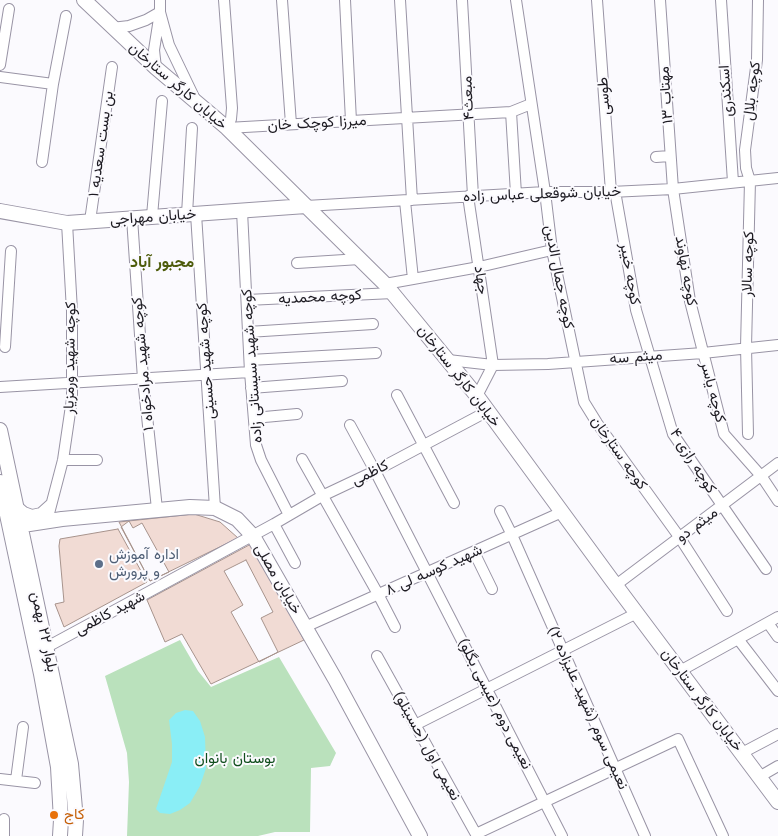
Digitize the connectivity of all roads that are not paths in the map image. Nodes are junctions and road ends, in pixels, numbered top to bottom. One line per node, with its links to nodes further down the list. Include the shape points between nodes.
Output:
1 (84, 0): 16 (street, خیابان کارگر ستارخان)
2 (160, 0): 14 (street)
3 (224, 0): 31 (street, via 232,108)
4 (282, 0): 29 (street)
5 (344, 0): 28 (street)
6 (400, 0): 27 (street)
7 (462, 0): 26 (street, مبعث۴)
8 (516, 0): 24 (street, کوچه جمال الدین)
9 (597, 0): 39 (street, طوسی)
10 (660, 0): 32 (street, مهتاب ۱۳)
11 (721, 0): 36 (street, اسکندری)
12 (758, 0): 37 (street, کوچه بلال, via 757,60 745,150)
13 (9, 9): 17 (street)
14 (160, 12): 16 (street, via 129,26); 19 (street, via 154,50); 23 (street, via 168,45)
15 (66, 16): 21 (street)
16 (112, 28): 19 (street, خیابان کارگر ستارخان)
17 (0, 65)
18 (112, 67): 50 (street, بن بست سعدیه ۱)
19 (156, 68): 23 (street, خیابان کارگر ستارخان)
20 (0, 77): 21 (street)
21 (53, 84): 34 (street)
22 (162, 101): 48 (street)
23 (197, 104): 31 (street, خیابان کارگر ستارخان)
24 (531, 104): 25 (street, میرزا کوچک خان); 40 (street, کوچه جمال الدین)
25 (511, 112): 26 (street, میرزا کوچک خان); 41 (street)
26 (469, 115): 27 (street, میرزا کوچک خان); 42 (street, مبعث۴)
27 (407, 119): 28 (street, میرزا کوچک خان); 43 (street)
28 (351, 121): 29 (street, میرزا کوچک خان)
29 (291, 124): 31 (street, میرزا کوچک خان)
30 (192, 128): 47 (street, کوچه شهید حسینی)
31 (227, 128): 44 (street, خیابان کارگر ستارخان)
32 (670, 156): 33 (street); 38 (street, مهتاب ۱۳)
33 (656, 158)
34 (42, 162)
35 (778, 178): 37 (street, خیابان شوقعلی عباس زاده)
36 (733, 182): 37 (street, خیابان شوقعلی عباس زاده); 38 (street, خیابان شوقعلی عباس زاده)
37 (750, 182): 65 (street, کوچه سالار)
38 (673, 189): 39 (street, خیابان شوقعلی عباس زاده); 66 (street, کوچه نهاوند, via 690,301)
39 (613, 191): 40 (street, خیابان شوقعلی عباس زاده); 68 (street, کوچه خیبر, via 636,310)
40 (545, 192): 41 (street, خیابان شوقعلی عباس زاده); 52 (street, کوچه جمال الدین)
41 (516, 194): 42 (street, خیابان شوقعلی عباس زاده)
42 (470, 196): 43 (street, خیابان شوقعلی عباس زاده); 56 (street, جهاد)
43 (409, 200): 44 (street, خیابان شوقعلی عباس زاده); 58 (street)
44 (306, 206): 46 (street, خیابان مهراجی); 54 (street, خیابان کارگر ستارخان)
45 (0, 211): 51 (street, خیابان مهراجی)
46 (242, 211): 47 (street, خیابان مهراجی); 60 (street, کوچه شهید سیستانی زاده)
47 (191, 214): 48 (street, خیابان مهراجی); 74 (street, کوچه شهید حسینی)
48 (152, 216): 49 (street, خیابان مهراجی)
49 (132, 218): 50 (street, خیابان مهراجی); 75 (street, ۱ کوچه شهید مرادخواه)
50 (90, 222): 51 (street, خیابان مهراجی)
51 (67, 223): 77 (street, کوچه شهید ورمزیار)
52 (552, 250): 56 (street, کوچه محمدیه); 71 (street, کوچه جمال الدین)
53 (10, 251): 57 (street)
54 (360, 259): 55 (street); 59 (street, خیابان کارگر ستارخان)
55 (297, 263)
56 (478, 267): 58 (street, کوچه محمدیه); 72 (street, جهاد)
57 (5, 275): 64 (street)
58 (412, 279): 59 (street, کوچه محمدیه)
59 (389, 289): 60 (street, کوچه محمدیه); 70 (street, خیابان کارگر ستارخان)
60 (247, 300): 62 (street, کوچه شهید سیستانی زاده)
61 (373, 324): 62 (street)
62 (248, 332): 69 (street, کوچه شهید سیستانی زاده)
63 (778, 345): 65 (street, میثم سه)
64 (5, 347)
65 (746, 347): 66 (street, میثم سه); 87 (street, کوچه سالار)
66 (703, 352): 68 (street, میثم سه); 94 (street, کوچه یاسر, via 724,434)
67 (376, 353): 69 (street)
68 (650, 356): 71 (street, میثم سه); 101 (street, کوچه رازی ۴, via 672,434)
69 (250, 360): 73 (street, کوچه شهید سیستانی زاده)
70 (448, 360): 72 (street, میثم سه); 81 (street, خیابان کارگر ستارخان)
71 (576, 362): 72 (street, میثم سه); 112 (street, کوچه ستارخان, via 584,402)
72 (493, 365): 81 (street)
73 (250, 372): 74 (street); 79 (street, کوچه شهید سیستانی زاده)
74 (207, 375): 75 (street); 102 (street, کوچه شهید حسینی)
75 (143, 379): 77 (street); 103 (street, ۱ کوچه شهید مرادخواه)
76 (342, 381): 79 (street)
77 (72, 383): 78 (street); 90 (street, کوچه شهید ورمزیار)
78 (0, 387)
79 (251, 388): 84 (street, کوچه شهید سیستانی زاده)
80 (397, 395): 88 (street)
81 (477, 396): 82 (street, خیابان کارگر ستارخان)
82 (488, 411): 88 (street, کاظمی); 105 (street, خیابان کارگر ستارخان)
83 (298, 414): 84 (street)
84 (254, 418): 106 (street, کوچه شهید سیستانی زاده, via 261,460)
85 (350, 425): 93 (street, نعیمی دوم (عیسی بگلو))
86 (0, 430): 100 (street, بلوار ۲۲ بهمن)
87 (748, 434)
88 (425, 445): 93 (street, کاظمی); 98 (street)
89 (302, 459): 96 (street)
90 (63, 460): 91 (street); 99 (street, کوچه شهید ورمزیار)
91 (97, 460)
92 (778, 463): 94 (street, میثم دو)
93 (375, 471): 96 (street, کاظمی); 116 (street, نعیمی دوم (عیسی بگلو))
94 (762, 477): 97 (street, کوچه یاسر); 101 (street, میثم دو)
95 (0, 482): 109 (street, بلوار ۲۲ بهمن)
96 (322, 496): 106 (street, کاظمی); 119 (street)
97 (778, 501)
98 (454, 503)
99 (52, 504): 100 (street, via 32,515); 107 (street, کوچه شهید ورمزیار)
100 (16, 506): 109 (street, بلوار ۲۲ بهمن)
101 (721, 507): 112 (street, میثم دو); 115 (street, کوچه رازی ۴)
102 (215, 508): 103 (street, خیابان مصلی); 111 (street, خیابان مصلی, via 237,519)
103 (157, 509): 107 (street, خیابان مصلی)
104 (500, 511): 110 (street, نعیمی سوم (شهید علیزاده ۲))
105 (562, 512): 110 (street, شهید کوسه لی ۸); 117 (street, خیابان کارگر ستارخان)
106 (290, 514): 108 (street, کاظمی)
107 (47, 521): 109 (street, خیابان مصلی)
108 (274, 524): 111 (street, کاظمی); 114 (street)
109 (15, 526): 128 (street, بلوار ۲۲ بهمن); 149 (street, بلوار ۲۲ بهمن, via 58,766)
110 (512, 535): 113 (street, شهید کوسه لی ۸); 129 (street, نعیمی سوم (شهید علیزاده ۲))
111 (252, 536): 124 (street, خیابان مصلی); 128 (street, شهید کاظمی)
112 (680, 538): 117 (street, میثم دو); 120 (street, کوچه ستارخان)
113 (474, 552): 116 (street, شهید کوسه لی ۸); 118 (street)
114 (295, 563)
115 (766, 569)
116 (427, 572): 119 (street, شهید کوسه لی ۸); 132 (street, نعیمی دوم (عیسی بگلو))
117 (616, 586): 121 (street, خیابان کارگر ستارخان)
118 (492, 589)
119 (378, 594): 124 (street, شهید کوسه لی ۸); 125 (street)
120 (727, 611)
121 (637, 613): 129 (street); 131 (street, خیابان کارگر ستارخان)
122 (778, 617): 123 (street)
123 (768, 622): 126 (street); 127 (street)
124 (305, 627): 151 (street, خیابان مصلی)
125 (394, 627)
126 (778, 637)
127 (738, 639): 131 (street); 133 (street)
128 (47, 647): 150 (street, بلوار ۲۲ بهمن, via 71,764)
129 (563, 650): 132 (street); 139 (street, نعیمی سوم (شهید علیزاده ۲))
130 (377, 656): 134 (street, نعیمی اول (حسینلو))
131 (680, 671): 137 (street, خیابان کارگر ستارخان)
132 (487, 689): 134 (street); 144 (street, نعیمی دوم (عیسی بگلو))
133 (778, 692)
134 (415, 725): 147 (street, نعیمی اول (حسینلو))
135 (23, 727): 142 (street)
136 (778, 734): 137 (street)
137 (742, 753): 140 (street, خیابان کارگر ستارخان)
138 (778, 766): 140 (street)
139 (615, 769): 144 (street); 153 (street, نعیمی سوم (شهید علیزاده ۲)); 154 (street, via 678,739)
140 (759, 777): 145 (street, خیابان کارگر ستارخان)
141 (0, 778): 142 (street)
142 (16, 780): 143 (street)
143 (34, 783)
144 (544, 802): 147 (street); 152 (street, نعیمی دوم (عیسی بگلو))
145 (778, 802)
146 (4, 819): 148 (street)
147 (476, 835)
148 (4, 836)
149 (60, 836)
150 (75, 836)
151 (420, 836)
152 (562, 836)
153 (645, 836)
154 (723, 836)

